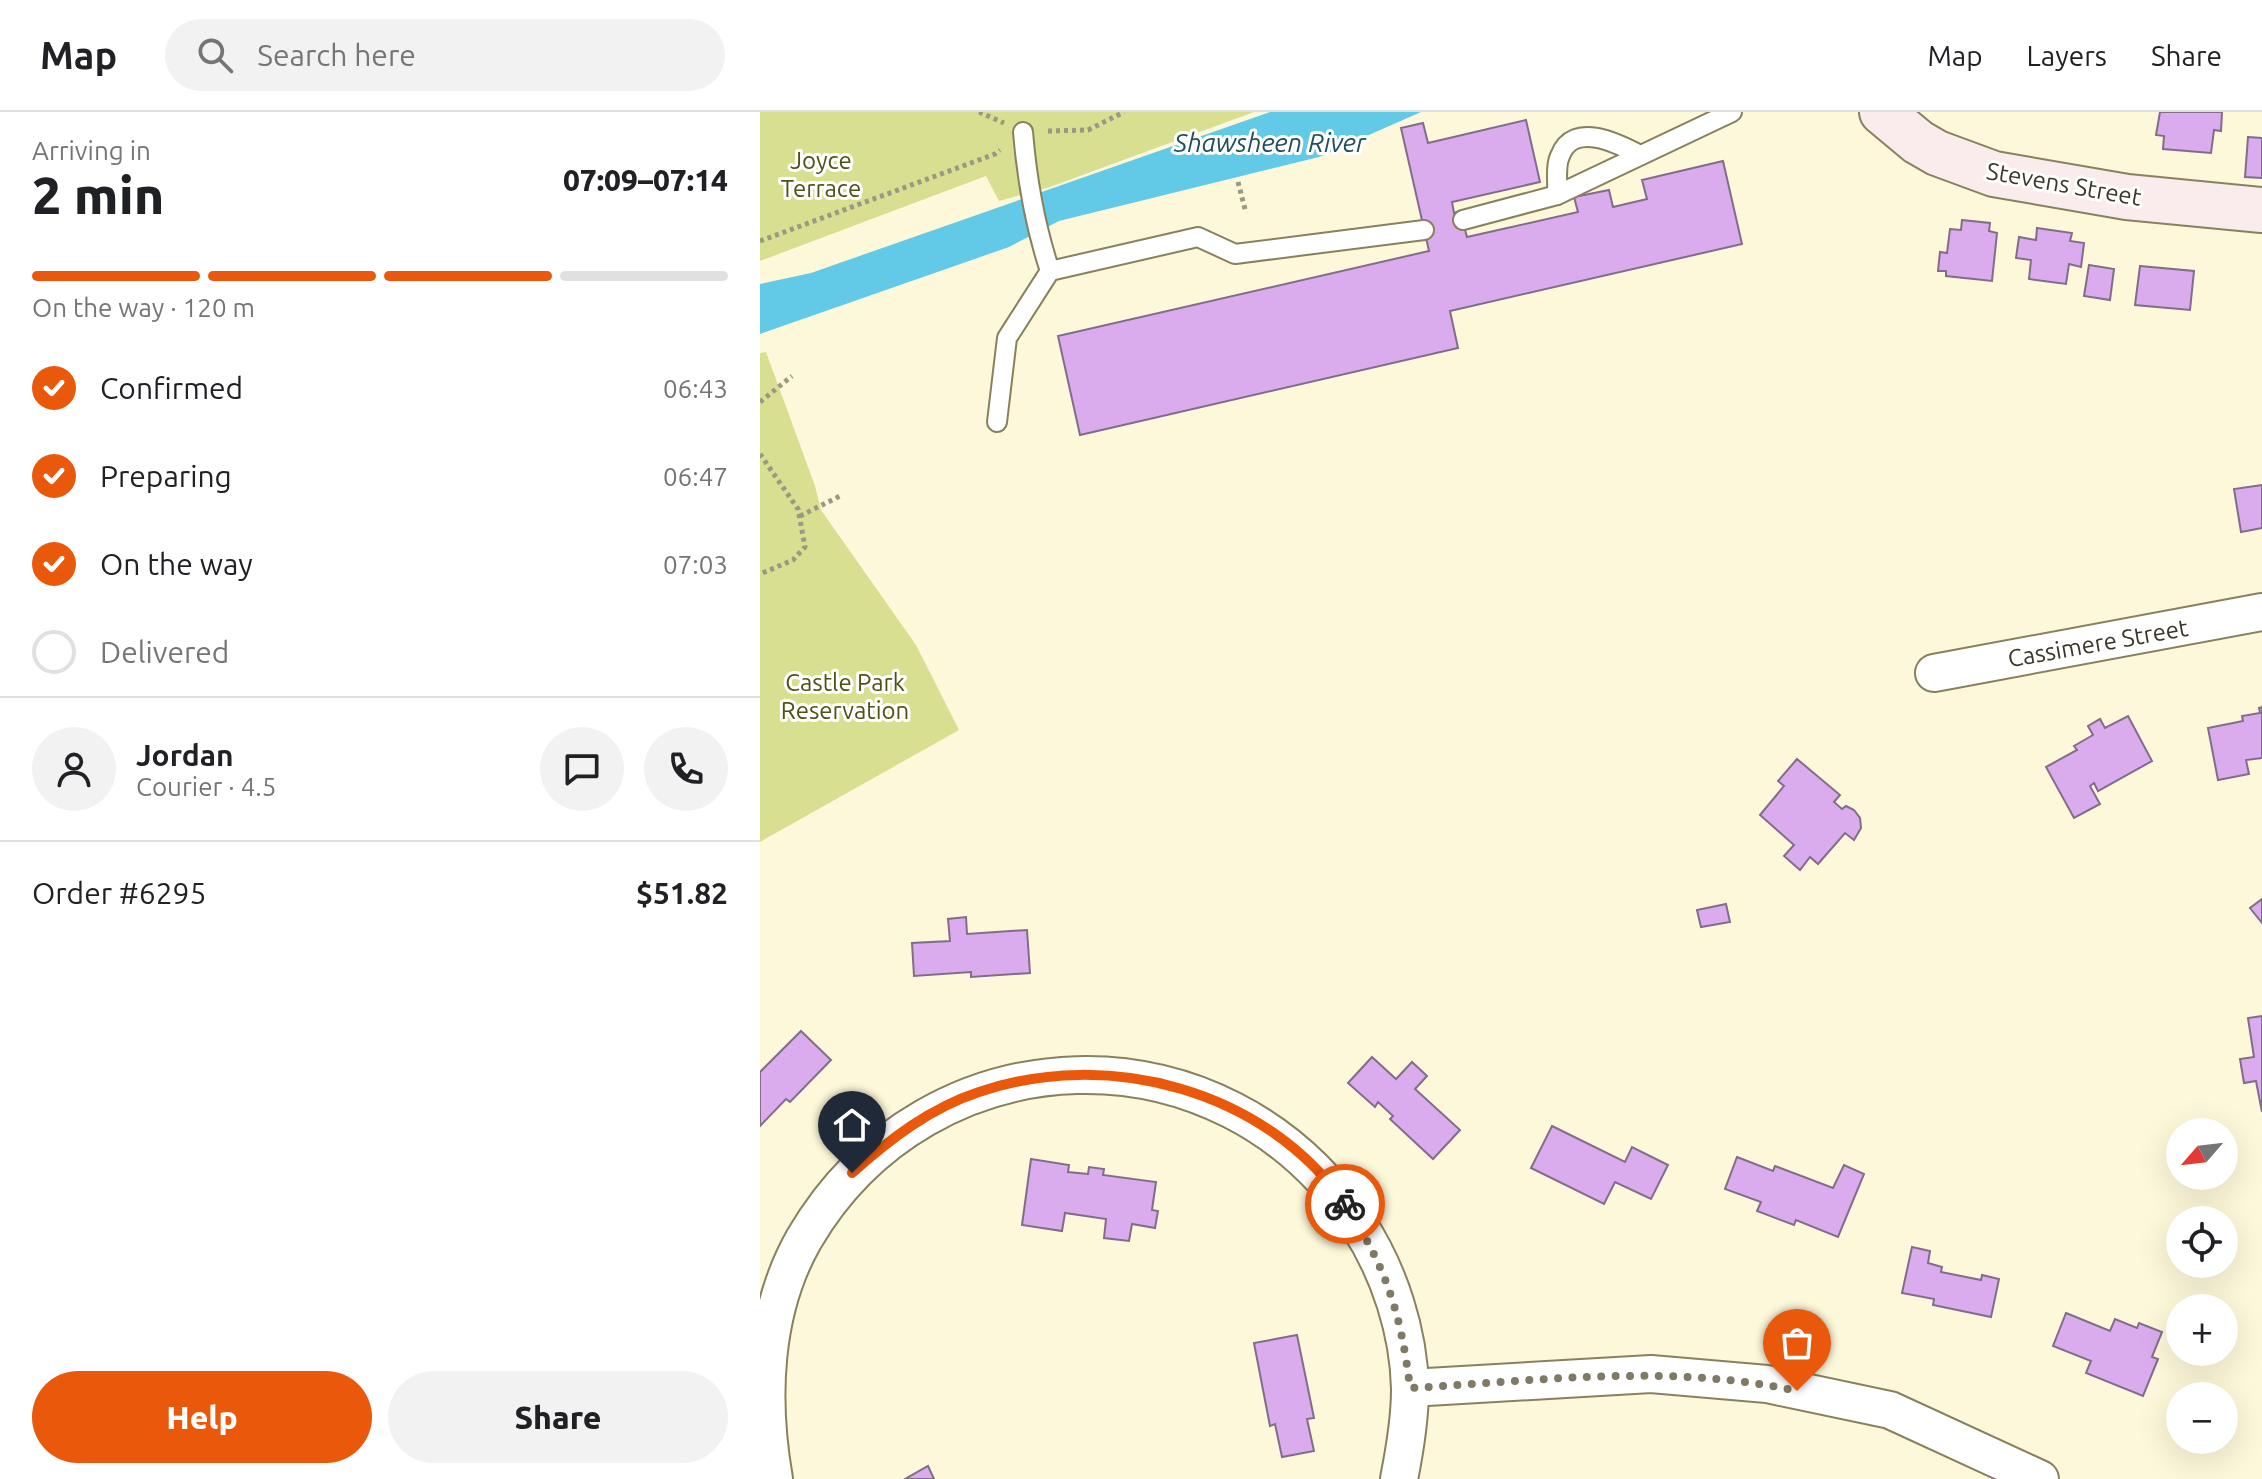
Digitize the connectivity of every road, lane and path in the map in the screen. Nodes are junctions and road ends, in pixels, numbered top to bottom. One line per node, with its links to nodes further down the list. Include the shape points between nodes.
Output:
1 (1124, 112): 4 (path, via 1088,130)
2 (1732, 112): 5 (lane)
3 (1882, 112): 8 (main road, Stevens Street, via 1937,153 1994,174 2127,197)
4 (1023, 132): 12 (path, via 995,154); 13 (lane, via 1026,177)
5 (1640, 155): 7 (lane); 7 (lane, via 1610,139 1571,142 1560,155)
6 (1238, 182): 9 (path)
7 (1557, 195): 10 (lane)
8 (2262, 210)
9 (1246, 213)
10 (1463, 220)
11 (1424, 230): 13 (lane, via 1235,254 1198,237)
12 (760, 241)
13 (1050, 271): 16 (lane, via 1007,338)
14 (792, 376): 15 (path)
15 (760, 402)
16 (997, 422)
17 (760, 454): 19 (path)
18 (840, 496): 19 (path)
19 (800, 516): 20 (path, via 805,547 793,560)
20 (760, 574)
21 (2262, 612): 22 (street, Cassimere Street)
22 (1934, 673)
23 (1410, 1388): 24 (street, via 1404,1337 1370,1242 1342,1200 1269,1130 1178,1087 1128,1076 1077,1073 1027,1078 978,1092 921,1119 852,1173 820,1212 794,1256 765,1353 763,1404); 25 (street); 26 (street, via 1651,1374 1767,1384 1890,1410)
24 (774, 1479)
25 (1399, 1479)
26 (2040, 1479)

